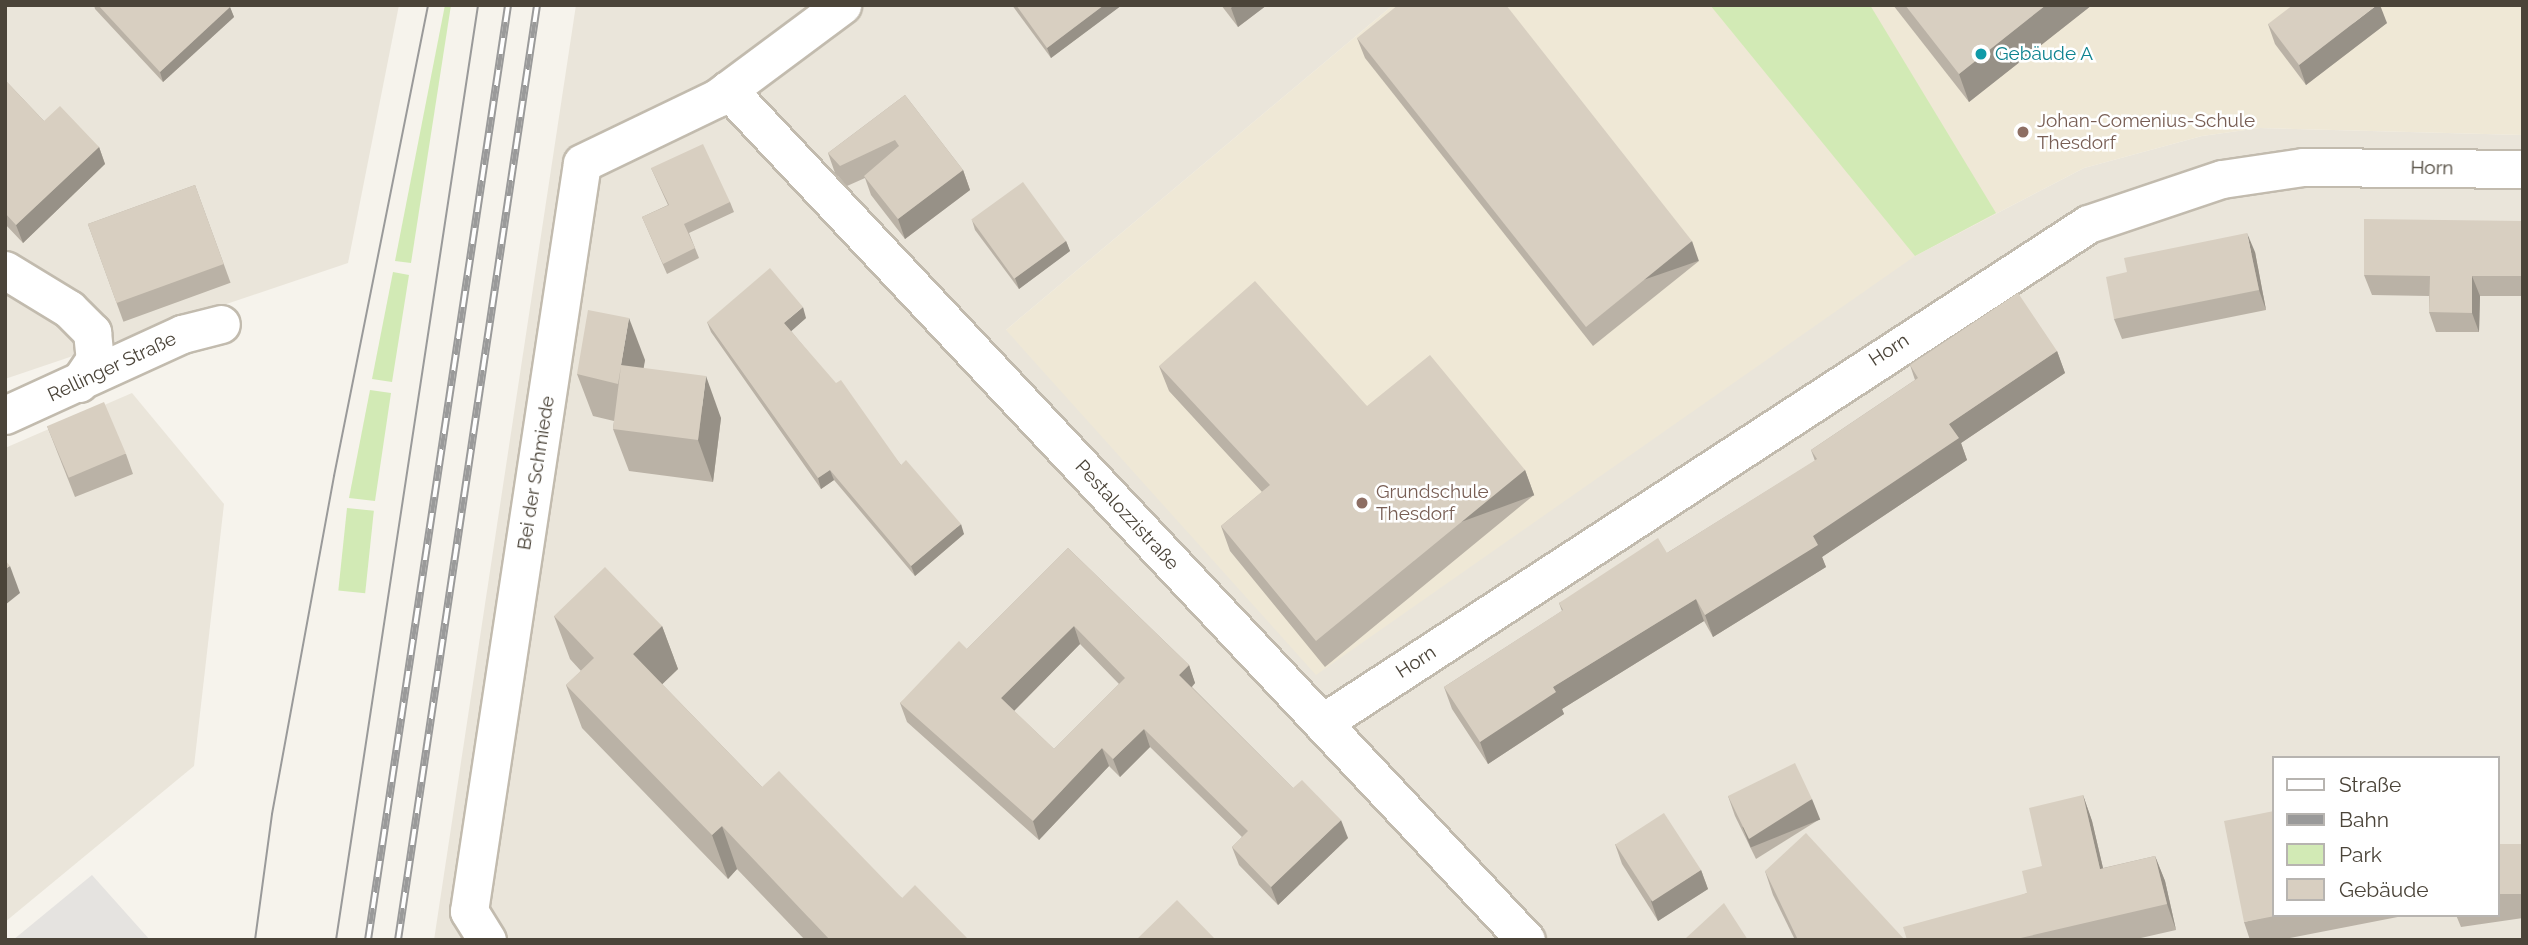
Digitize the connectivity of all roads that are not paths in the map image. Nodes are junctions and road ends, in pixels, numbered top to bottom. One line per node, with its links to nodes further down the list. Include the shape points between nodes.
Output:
1 (842, 5): 2 (street)
2 (728, 90): 8 (street, Pestalozzistraße); 9 (street, Bei der Schmiede, via 582,163 470,911)
3 (2523, 169): 8 (street, Horn, via 2303,167 2222,179 2088,224)
4 (5, 270): 6 (street, via 69,309 92,332 94,359)
5 (221, 324): 6 (street, Rellinger Straße, via 182,334)
6 (79, 383): 7 (street, Rellinger Straße)
7 (5, 415)
8 (1322, 723): 10 (street, Pestalozzistraße)
9 (487, 940)
10 (1526, 940)

